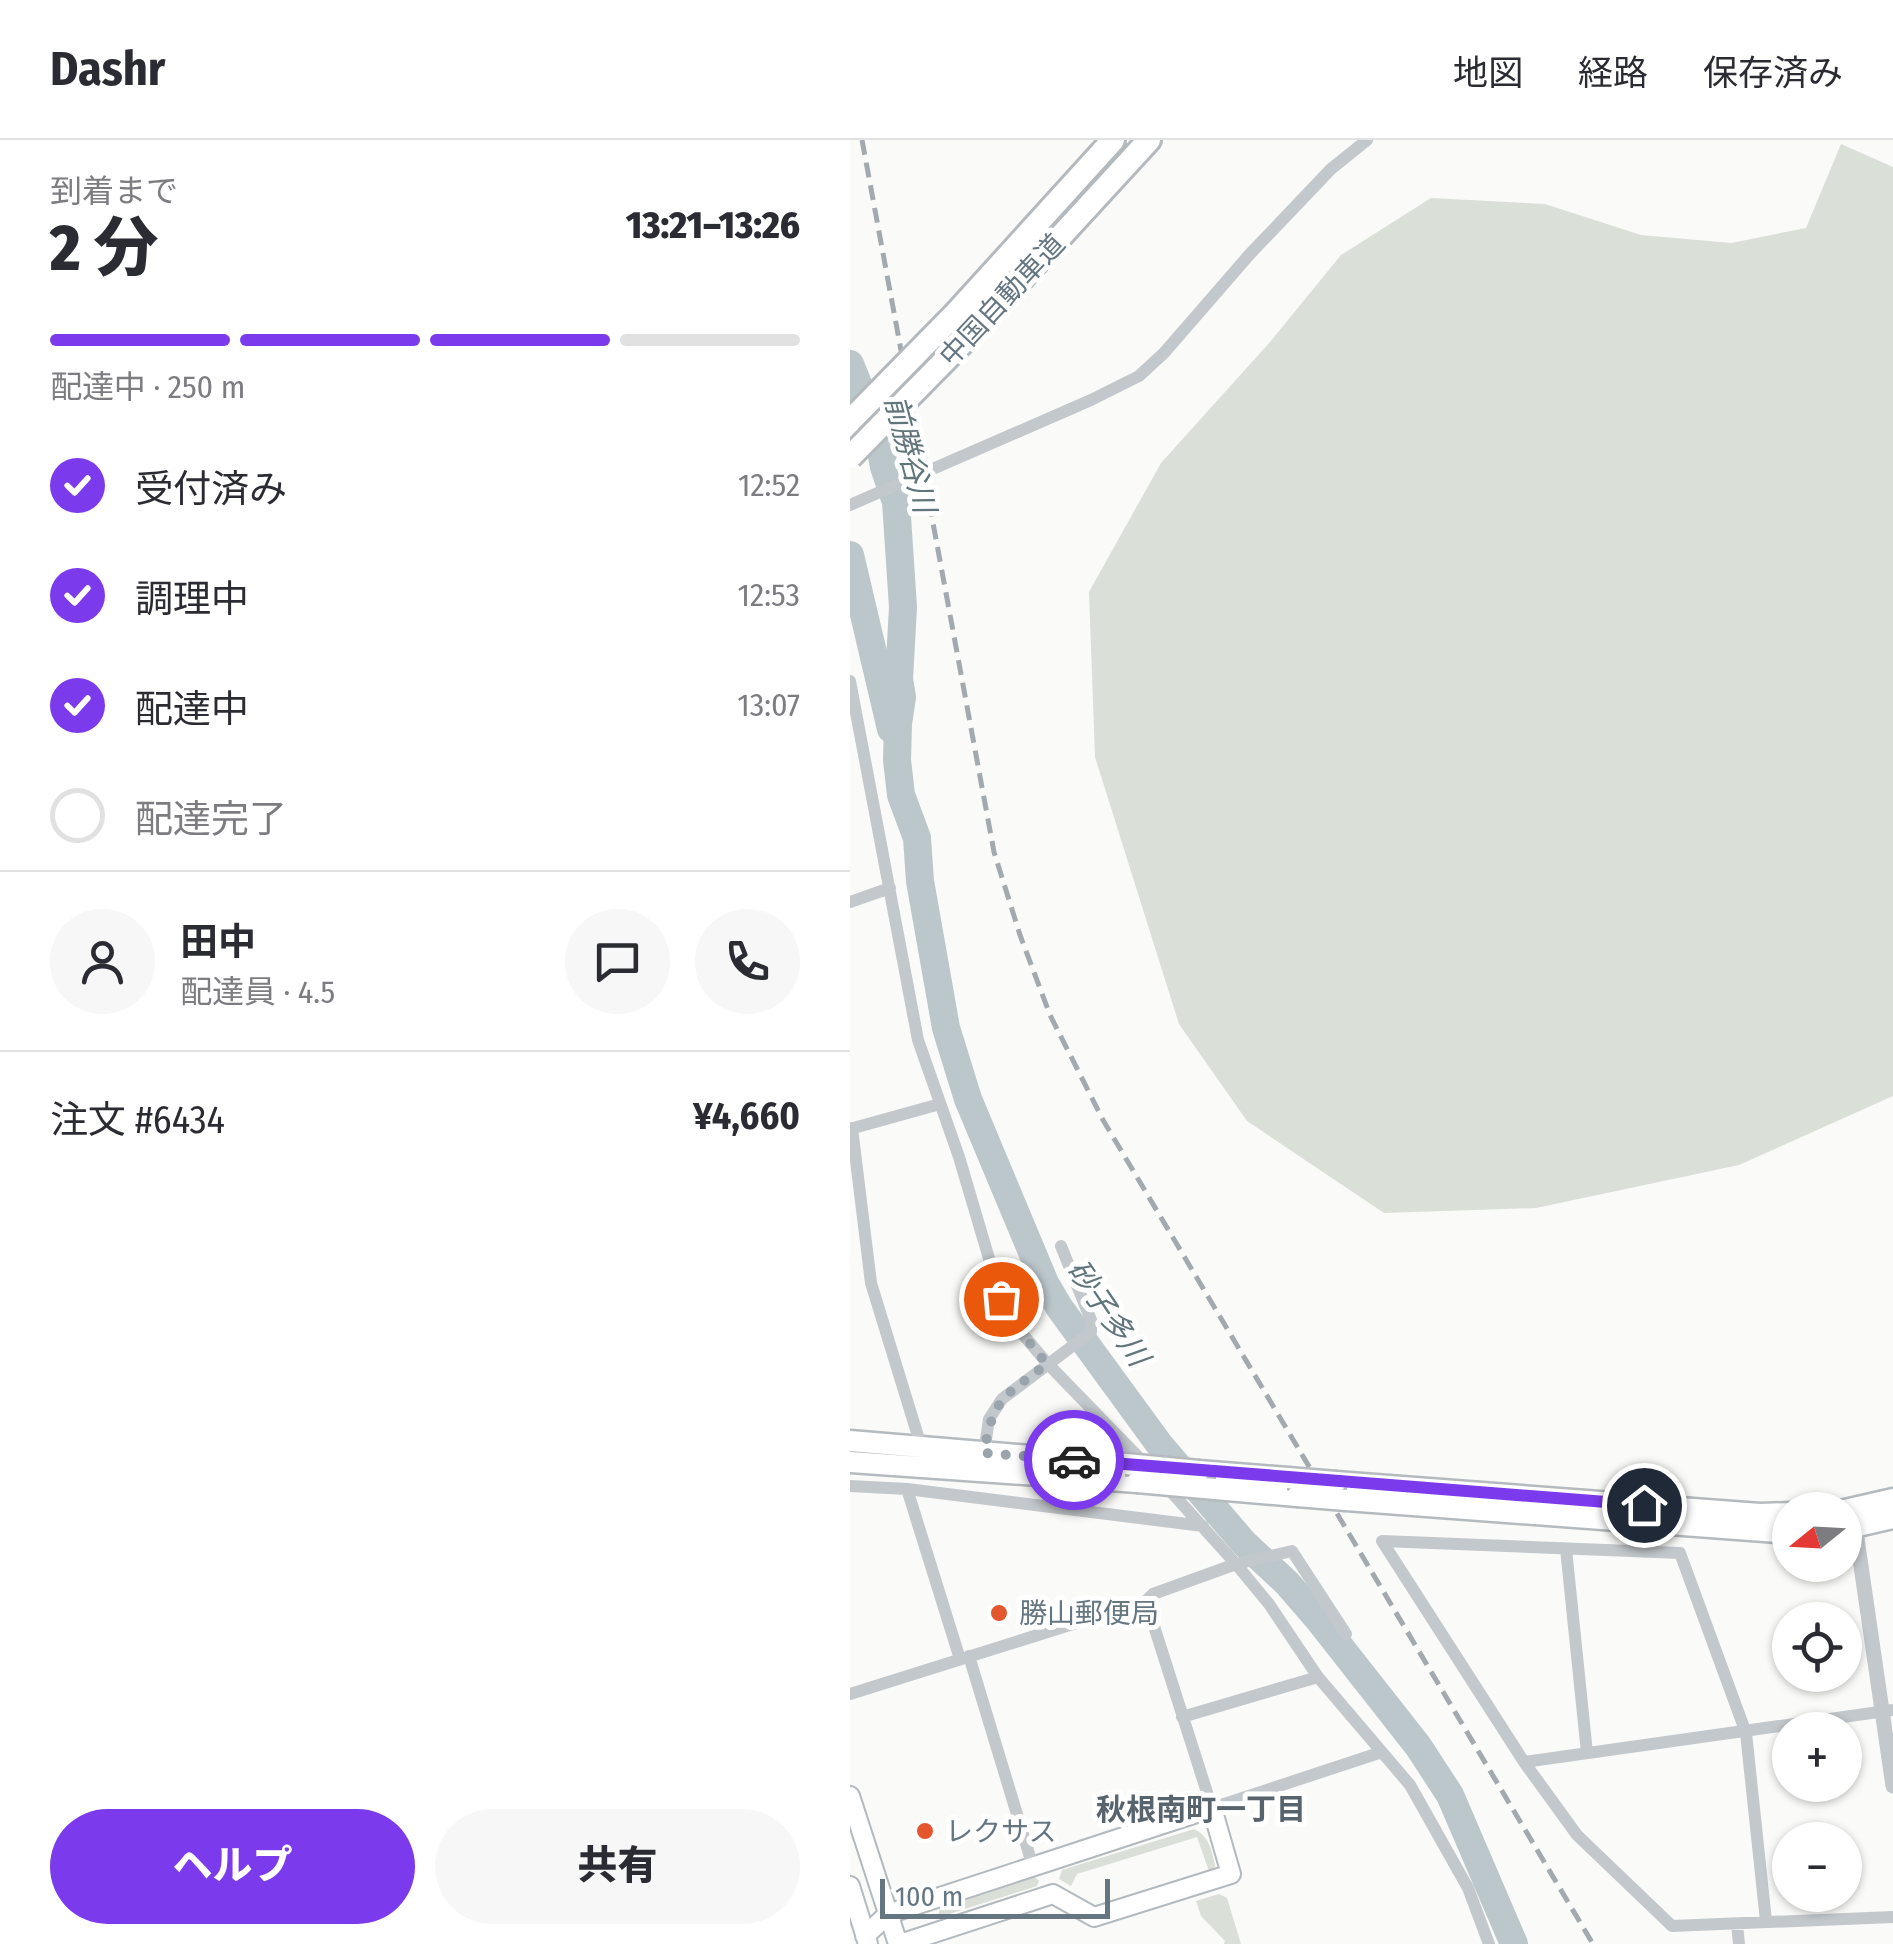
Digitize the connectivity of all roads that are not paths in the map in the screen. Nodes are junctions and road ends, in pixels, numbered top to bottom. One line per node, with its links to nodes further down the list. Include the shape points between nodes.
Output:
1 (1113, 140): 4 (highway, 中国自動車道, bridge)
2 (1149, 140): 5 (highway, 中国自動車道, bridge)
3 (1367, 140): 6 (street, via 1321,180 1139,376)
4 (850, 421)
5 (850, 456)
6 (852, 504)
7 (850, 681): 8 (street)
8 (890, 888): 9 (street); 10 (street, via 918,1040)
9 (850, 902)
10 (940, 1104): 11 (street); 13 (street, via 1001,1299)
11 (851, 1128): 15 (street, via 871,1282)
12 (1061, 1246): 13 (street, via 1091,1332)
13 (1047, 1364): 16 (street, via 1002,1398); 28 (street)
14 (850, 1441): 15 (main road)
15 (921, 1446): 16 (main road)
16 (984, 1453): 18 (main road)
17 (850, 1462): 18 (main road)
18 (1131, 1473): 20 (main road, bridge, via 1215,1489); 20 (main road, bridge, via 1199,1470)
19 (850, 1486): 21 (street)
20 (1292, 1487): 22 (main road, bridge)
21 (907, 1490): 28 (street); 35 (street)
22 (1341, 1491): 25 (main road); 29 (main road)
23 (1893, 1499): 24 (main road)
24 (1862, 1513)
25 (1772, 1514)
26 (1893, 1518): 27 (main road)
27 (1862, 1519)
28 (1204, 1526): 31 (street)
29 (1772, 1532)
30 (1566, 1549): 40 (street, via 1680,1553); 42 (street); 43 (street, via 1382,1541)
31 (1242, 1563): 33 (street); 34 (street, via 1292,1550); 36 (street)
32 (1862, 1580): 38 (street)
33 (1146, 1601): 35 (street); 39 (street)
34 (1346, 1634)
35 (964, 1658): 37 (street); 47 (street)
36 (1318, 1677): 39 (street); 41 (street)
37 (850, 1694)
38 (1888, 1711): 40 (street); 44 (street)
39 (1182, 1717): 46 (street)
40 (1746, 1732): 42 (street); 52 (street)
41 (1382, 1752): 46 (street); 56 (street, via 1446,1843)
42 (1588, 1752): 43 (street)
43 (1524, 1762): 53 (street, via 1577,1835 1672,1926)
44 (1893, 1786)
45 (850, 1796): 50 (main road)
46 (1212, 1808): 47 (main road); 49 (main road, via 1232,1874 1094,1917)
47 (1040, 1865): 49 (main road); 50 (main road)
48 (850, 1886): 54 (main road)
49 (1053, 1894): 55 (main road)
50 (888, 1914): 54 (main road); 55 (main road)
51 (1893, 1916): 52 (street)
52 (1766, 1921): 53 (street)
53 (1737, 1924): 57 (street)
54 (867, 1940): 55 (main road)
55 (898, 1944)
56 (1489, 1944)
57 (1739, 1944)

